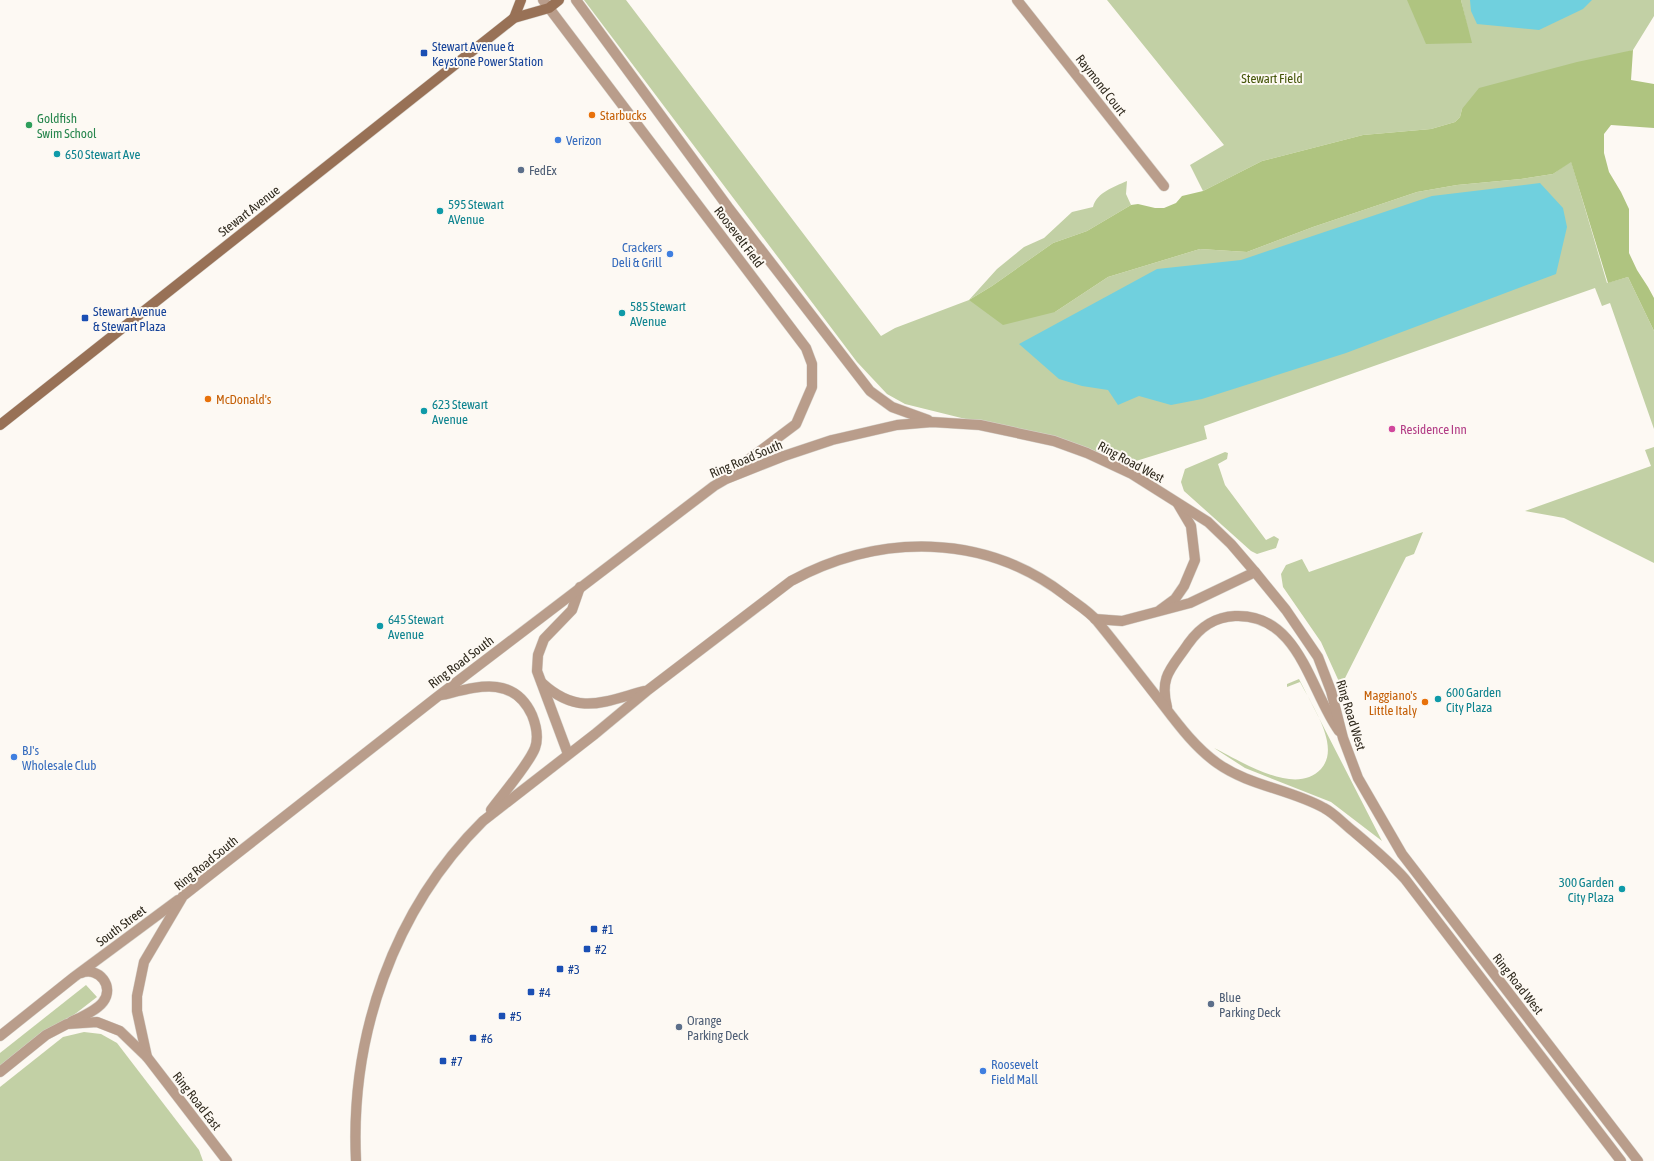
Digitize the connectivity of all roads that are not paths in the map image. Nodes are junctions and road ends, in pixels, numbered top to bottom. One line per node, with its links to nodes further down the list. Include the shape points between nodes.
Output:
1 (521, 0): 6 (main road)
2 (559, 0): 5 (main road, Stewart Avenue)
3 (576, 0): 8 (street, Roosevelt Field, via 728,207 870,391 892,407)
4 (1017, 0): 7 (street, Raymond Court)
5 (546, 4): 6 (main road, Stewart Avenue); 10 (street, Roosevelt Field, via 806,348 812,364 812,387 796,424)
6 (514, 18): 9 (main road, Stewart Avenue)
7 (1164, 186)
8 (932, 422): 10 (street, Ring Road South, via 897,425 832,440); 11 (street, Ring Road West, via 980,425 1054,441 1132,474)
9 (0, 425)
10 (726, 479): 13 (street, Ring Road South)
11 (1176, 502): 12 (street, Ring Road West, via 1208,522); 14 (street, via 1191,526 1194,560 1184,586 1175,599)
12 (1255, 572): 14 (street, via 1190,603); 20 (street, Ring Road West, via 1286,610 1318,658)
13 (580, 587): 16 (street, via 572,610 544,639 538,655 537,671); 18 (street, Ring Road South)
14 (1153, 614): 15 (street, via 1122,622)
15 (1095, 619): 17 (street, via 1048,583 1023,569 987,555 924,546 873,550 840,559 791,581); 19 (street, Ring Road West)
16 (541, 682): 17 (street, via 559,697 582,704 604,702); 21 (street)
17 (648, 690): 21 (street)
18 (437, 697): 22 (street, via 478,686 503,687 524,702 535,722 537,741 532,754); 23 (street, Ring Road South)
19 (1168, 711): 20 (street, via 1163,693 1164,683 1196,632 1212,621 1231,616 1250,616 1273,626 1290,642 1314,681 1333,723); 31 (street, Ring Road West, via 1187,737 1218,764 1254,781 1325,808 1390,862)
20 (1344, 738): 32 (street, Ring Road West, via 1358,778 1402,854)
21 (568, 754): 22 (street)
22 (483, 821): 30 (street, via 441,868 414,910 403,930 378,993 362,1057 356,1097)
23 (183, 896): 24 (street, South Street); 27 (street, Ring Road South, via 144,962 137,996 137,1011)
24 (74, 977): 25 (street, South Street, via 87,971 96,972 106,983 107,993 98,1007); 26 (street, South Street)
25 (67, 1024): 27 (street, South Street, via 97,1022 120,1031); 28 (street, South Street, via 46,1035)
26 (0, 1036)
27 (147, 1057): 29 (street, Ring Road East)
28 (0, 1072)
29 (227, 1161)
30 (356, 1161)
31 (1621, 1161)
32 (1638, 1161)

